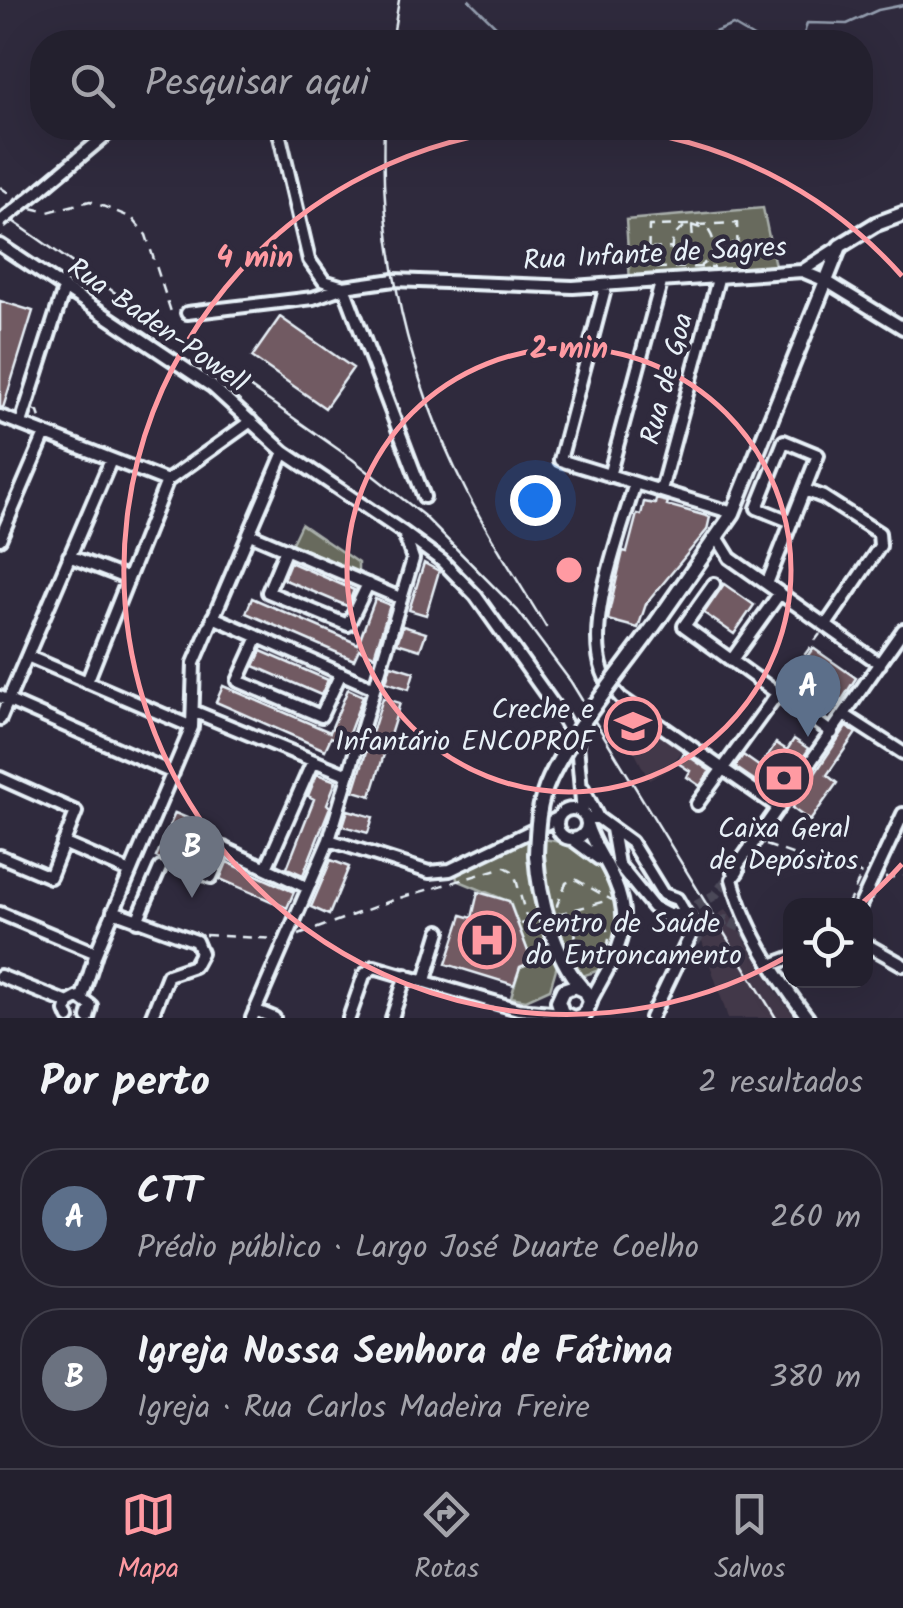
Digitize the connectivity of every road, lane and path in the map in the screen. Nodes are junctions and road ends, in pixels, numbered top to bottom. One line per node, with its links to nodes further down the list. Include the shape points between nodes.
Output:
1 (100, 140): 7 (street, bridge)
2 (281, 140): 25 (street, via 309,260 324,281)
3 (0, 186): 4 (path)
4 (18, 200)
5 (26, 206): 28 (path, via 48,212 90,201 132,218 146,236)
6 (903, 214): 13 (main road)
7 (0, 222)
8 (692, 225): 9 (path); 10 (path, via 737,223); 11 (path, via 709,231); 14 (path, via 676,232); 15 (path, via 649,226)
9 (693, 242)
10 (738, 243): 11 (path); 17 (path)
11 (714, 244): 19 (path, via 712,257)
12 (0, 245): 26 (street, Rua Baden-Powell)
13 (840, 246): 20 (street); 22 (main road)
14 (672, 248): 15 (path); 18 (path)
15 (648, 249): 18 (path, via 648,268)
16 (724, 266): 19 (path)
17 (738, 266)
18 (688, 267): 19 (path)
19 (696, 268)
20 (802, 271): 21 (street, Rua Infante de Sagres); 22 (street, Rua Infante de Sagres)
21 (718, 279): 23 (street, Rua Infante de Sagres); 40 (street, Rua de Goa)
22 (826, 281): 29 (street, Rua Infante de Sagres); 43 (main road)
23 (662, 283): 24 (street, Rua Infante de Sagres); 37 (street)
24 (606, 286): 25 (street, Rua Infante de Sagres, via 394,280); 37 (street, via 560,460)
25 (344, 288): 27 (street, Rua Infante de Sagres); 42 (street)
26 (64, 289): 30 (street); 32 (street, Rua Baden-Powell, via 213,387)
27 (187, 314)
28 (172, 315)
29 (903, 328)
30 (26, 408): 33 (street); 34 (path, via 38,412)
31 (0, 416): 33 (street)
32 (251, 421): 35 (street, Rua Baden-Powell); 38 (street)
33 (20, 423): 34 (street)
34 (44, 429): 36 (street); 48 (street)
35 (284, 452): 45 (street, Rua Baden-Powell); 46 (street)
36 (111, 460): 38 (street); 51 (street)
37 (608, 476): 39 (street)
38 (167, 480): 53 (street)
39 (635, 484): 40 (street); 78 (street, via 597,620 604,677 620,698)
40 (661, 490): 43 (street)
41 (805, 490): 44 (street); 44 (street, via 818,455 784,441 757,508); 60 (street, via 881,539)
42 (424, 497)
43 (733, 513): 47 (main road)
44 (792, 522): 56 (street)
45 (404, 533): 58 (street, via 413,559); 82 (street, Rua Baden-Powell, via 476,596 515,650 577,744)
46 (250, 534): 49 (street); 59 (street)
47 (718, 537): 50 (main road); 52 (street)
48 (0, 538)
49 (286, 549): 54 (street); 54 (street, via 268,592 348,626)
50 (706, 554): 52 (street); 126 (main road, bridge, via 548,781 536,855)
51 (69, 556): 53 (street); 63 (street)
52 (730, 558): 56 (street)
53 (126, 578): 67 (street)
54 (368, 584): 58 (street)
55 (714, 584): 64 (street, via 684,626)
56 (767, 584): 57 (street)
57 (779, 594): 60 (street); 64 (street)
58 (400, 598): 68 (street)
59 (213, 618): 62 (street); 71 (street, via 194,663)
60 (826, 625): 65 (street); 69 (path)
61 (903, 630): 65 (street)
62 (258, 637): 66 (street); 66 (street, via 238,681 321,716)
63 (27, 656): 67 (street); 70 (street)
64 (731, 662): 69 (street)
65 (880, 664): 72 (street)
66 (341, 673): 68 (street)
67 (87, 682): 74 (street)
68 (374, 688): 80 (street)
69 (776, 694): 75 (street); 78 (street)
70 (4, 699): 73 (street); 79 (street)
71 (193, 712): 74 (street); 77 (street)
72 (844, 715): 75 (street); 76 (street)
73 (0, 719)
74 (192, 727): 79 (street)
75 (832, 733): 84 (street)
76 (903, 752)
77 (312, 761): 80 (street); 99 (street)
78 (723, 768): 83 (street); 84 (street)
79 (173, 772): 100 (street)
80 (348, 774): 92 (street)
81 (0, 778): 94 (street, via 76,812)
82 (580, 778): 86 (street); 87 (street, Rua Baden-Powell)
83 (697, 804)
84 (779, 808): 93 (street); 102 (street)
85 (903, 814): 89 (street)
86 (560, 815): 87 (street, via 572,808); 90 (street); 91 (street, via 558,830)
87 (589, 818): 88 (street); 91 (street, via 583,835); 97 (street, Rua Baden-Powell, via 592,843)
88 (612, 829): 111 (street, via 618,864 653,907); 144 (street, via 631,842 694,928)
89 (899, 833): 101 (street)
90 (528, 834): 91 (street); 92 (street, via 455,868 430,872)
91 (569, 839): 97 (street)
92 (329, 840): 104 (street)
93 (759, 842): 101 (path); 102 (street)
94 (64, 843): 96 (street, via 50,877); 100 (street)
95 (224, 848): 99 (street)
96 (0, 856)
97 (604, 863): 105 (street, Rua Baden-Powell)
98 (160, 868): 115 (street)
99 (266, 868): 104 (street)
100 (130, 872): 109 (street)
101 (867, 875): 103 (path); 106 (path); 107 (street)
102 (732, 876): 128 (street)
103 (903, 876)
104 (308, 888): 121 (street)
105 (616, 898): 108 (path); 112 (path, via 575,879 559,893); 134 (street, via 622,936 616,959)
106 (852, 898)
107 (862, 898)
108 (583, 908): 112 (path); 116 (path)
109 (113, 911): 115 (street); 124 (street)
110 (0, 913): 124 (street)
111 (683, 913)
112 (557, 914): 118 (path, via 561,923)
113 (526, 916): 121 (path, via 514,872 506,867)
114 (537, 920): 117 (path)
115 (138, 921): 140 (street, via 196,941 200,953 194,966 168,975)
116 (586, 922): 118 (path); 118 (path, via 608,931 604,952 593,956 578,948)
117 (521, 924)
118 (580, 926)
119 (190, 930): 121 (path)
120 (440, 930): 132 (street)
121 (287, 937): 137 (street)
122 (751, 939): 145 (street)
123 (873, 948): 129 (street)
124 (96, 954): 133 (street)
125 (687, 955): 144 (street)
126 (561, 956): 134 (main road); 136 (main road)
127 (783, 961): 128 (street)
128 (771, 965): 145 (street)
129 (903, 965)
130 (406, 975): 132 (street); 142 (street, via 374,966 364,975); 143 (street)
131 (0, 976): 135 (street)
132 (425, 980): 136 (street, via 532,1012)
133 (82, 998): 135 (street); 138 (street)
134 (587, 1001): 136 (main road); 136 (main road, via 568,987)
135 (68, 1003): 139 (street)
136 (566, 1011)
137 (254, 1014): 141 (street)
138 (92, 1017)
139 (69, 1018)
140 (151, 1018)
141 (274, 1018)
142 (349, 1018)
143 (392, 1018)
144 (654, 1018)
145 (805, 1018)

